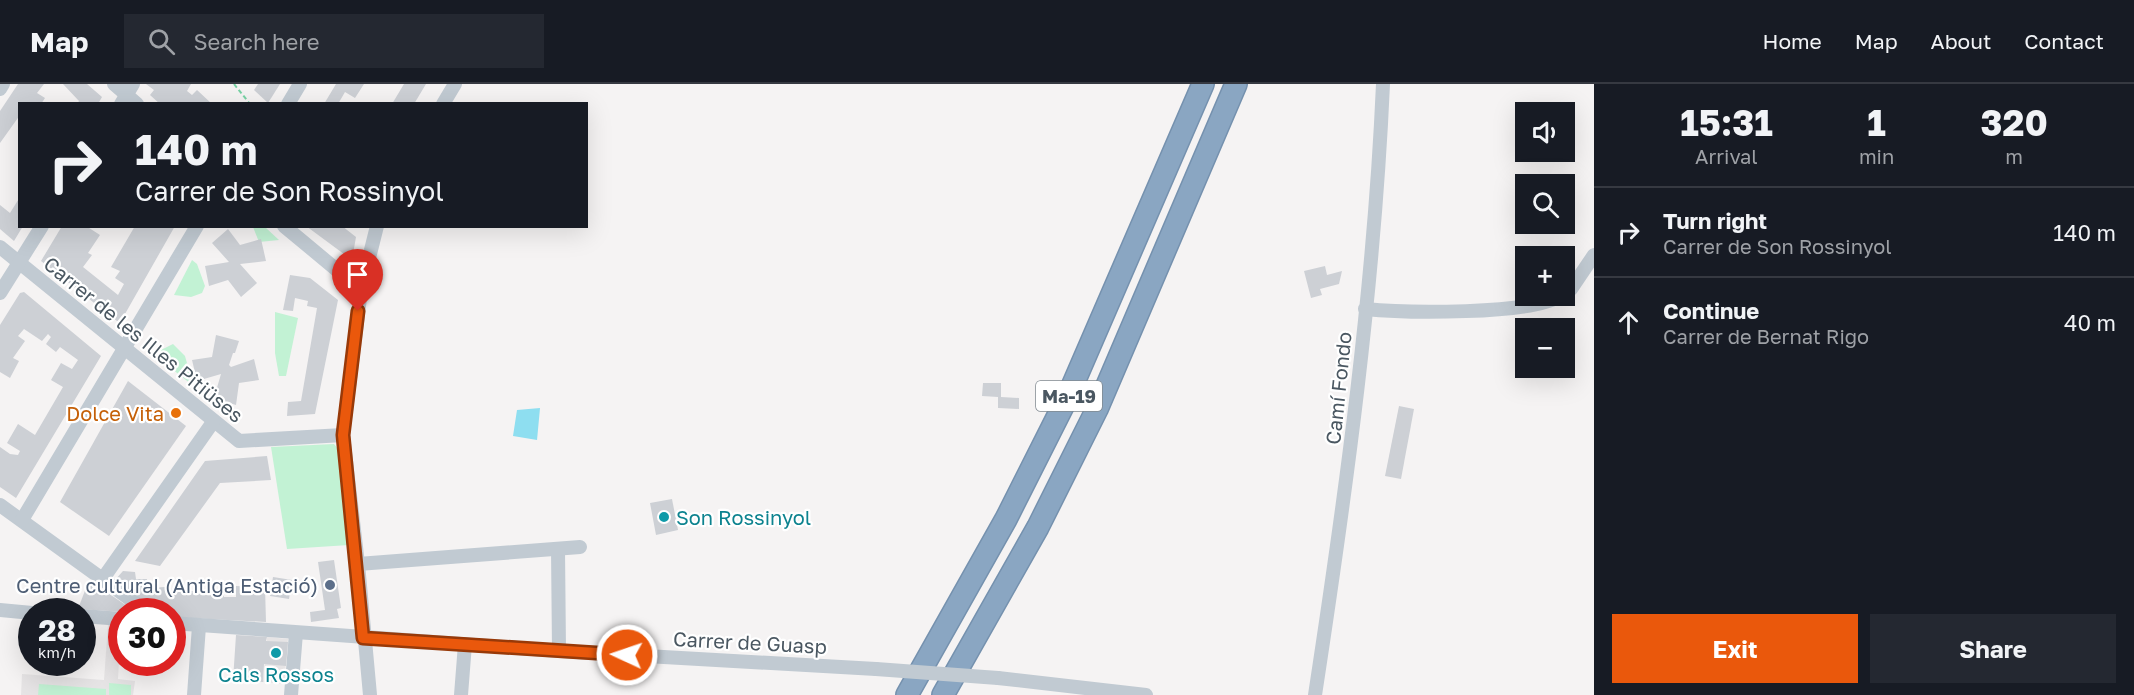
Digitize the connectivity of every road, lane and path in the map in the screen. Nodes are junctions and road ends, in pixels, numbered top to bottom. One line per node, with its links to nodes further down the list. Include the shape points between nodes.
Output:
1 (3, 84): 9 (street)
2 (114, 84): 10 (street)
3 (234, 84): 11 (path)
4 (300, 84): 12 (street)
5 (455, 84): 13 (street)
6 (1203, 84): 48 (highway, Ma-19, via 1064,405 1001,529)
7 (1236, 84): 49 (highway, Ma-19, via 1097,409 1038,527)
8 (1383, 84): 25 (street, Camí Fondo)
9 (0, 89)
10 (129, 96)
11 (248, 102)
12 (289, 102)
13 (444, 102)
14 (41, 228): 20 (street)
15 (196, 228): 26 (street)
16 (286, 228): 22 (street)
17 (377, 228): 22 (street)
18 (0, 247): 20 (street, Carrer de les Illes Pitiüses)
19 (1594, 255): 21 (street)
20 (19, 262): 23 (street); 26 (street, Carrer de les Illes Pitiüses)
21 (1575, 283)
22 (361, 290): 28 (street)
23 (0, 293)
24 (1530, 306): 25 (street)
25 (1365, 309): 51 (street, Camí Fondo, via 1348,480)
26 (124, 349): 27 (street, Carrer de les Illes Pitiüses); 30 (street)
27 (213, 422): 28 (street, Carrer de les Illes Pitiüses, via 239,441); 34 (street)
28 (343, 435): 33 (street)
29 (0, 505): 30 (street)
30 (22, 520): 34 (street)
31 (580, 547): 32 (street)
32 (558, 549): 33 (street); 43 (street)
33 (358, 564): 41 (street)
34 (102, 580): 35 (street)
35 (128, 598)
36 (0, 610): 37 (street)
37 (18, 612)
38 (186, 625): 39 (street, Carrer de Guasp)
39 (199, 626): 40 (street, Carrer de Guasp); 44 (street)
40 (296, 633): 41 (street, Carrer de Guasp); 45 (street)
41 (363, 638): 42 (street, Carrer de Guasp); 46 (street)
42 (465, 644): 43 (street, Carrer de Guasp); 47 (street)
43 (559, 651): 50 (street, Carrer de Guasp, bridge, via 998,678)
44 (194, 695)
45 (291, 695)
46 (370, 695)
47 (461, 695)
48 (907, 695)
49 (943, 695)
50 (1146, 695)
51 (1315, 695)

